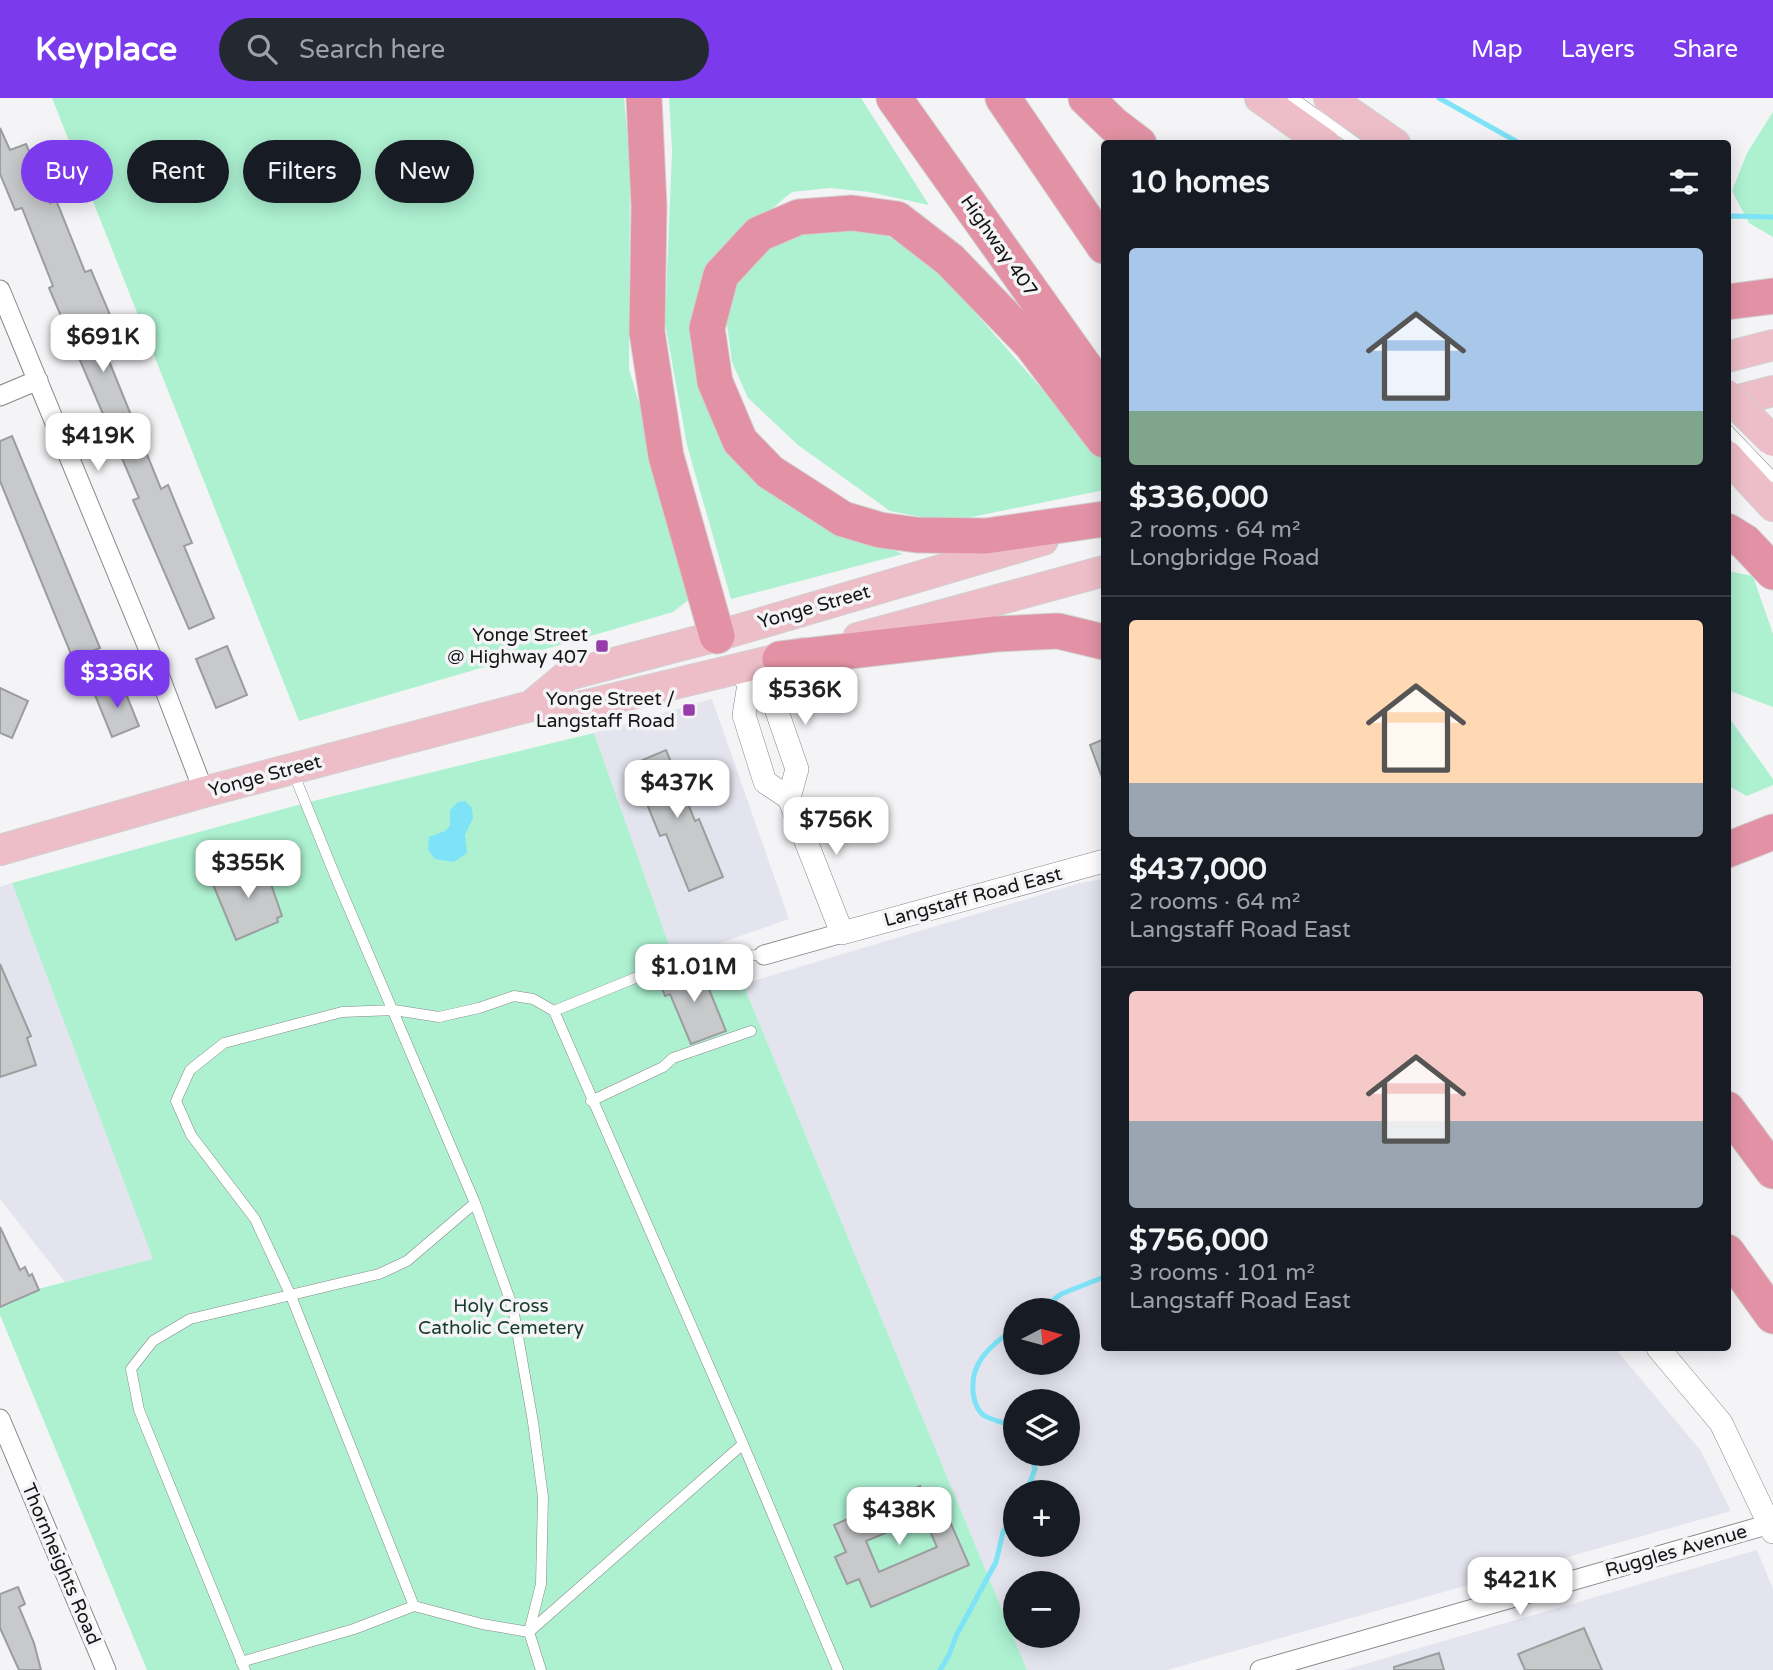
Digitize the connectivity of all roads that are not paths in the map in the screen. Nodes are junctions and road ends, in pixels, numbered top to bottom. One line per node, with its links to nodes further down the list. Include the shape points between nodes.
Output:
1 (644, 98): 34 (highway, via 649,206 647,332 666,456)
2 (894, 98): 19 (highway, Highway 407)
3 (1003, 98): 12 (highway)
4 (1086, 98): 8 (highway)
5 (1259, 98): 9 (main road)
6 (1293, 98): 10 (lane)
7 (1329, 98): 11 (main road)
8 (1134, 140)
9 (1319, 140)
10 (1352, 140)
11 (1389, 140)
12 (1101, 242)
13 (0, 290): 18 (street)
14 (1773, 296): 15 (highway)
15 (1731, 301)
16 (1773, 345): 17 (main road)
17 (1731, 356)
18 (38, 380): 21 (street); 40 (street)
19 (1101, 390)
20 (1773, 391): 22 (main road)
21 (0, 396)
22 (1731, 402)
23 (1731, 405): 26 (main road, bridge)
24 (1731, 432): 26 (lane)
25 (1101, 436): 29 (highway, via 1031,344 950,260 897,219 852,213 799,217 759,234 721,275 708,328 715,382 740,441 770,472 843,519 880,530 986,536)
26 (1748, 447): 27 (lane); 28 (main road)
27 (1773, 477)
28 (1773, 506)
29 (1101, 520)
30 (1101, 521): 34 (main road, Yonge Street)
31 (1731, 533): 33 (highway)
32 (1101, 572): 36 (main road, Yonge Street)
33 (1773, 572)
34 (718, 636): 37 (main road); 38 (main road, Yonge Street, via 568,675)
35 (1101, 641): 36 (highway, via 1058,631 996,634)
36 (780, 660): 37 (main road, Yonge Street)
37 (744, 677): 38 (main road, Yonge Street, via 574,708); 41 (street, via 744,715 765,782); 41 (street, via 773,700 797,769)
38 (531, 706): 39 (main road, Yonge Street)
39 (292, 769): 40 (main road, Yonge Street); 48 (lane)
40 (204, 792): 44 (main road, Yonge Street)
41 (789, 798): 46 (street)
42 (1773, 832): 43 (highway)
43 (1731, 848)
44 (0, 850)
45 (1101, 862): 46 (street, Langstaff Road East)
46 (842, 933): 47 (street, Langstaff Road East)
47 (764, 955): 49 (lane, via 714,956 657,969)
48 (394, 1010): 49 (lane, via 439,1017 514,996 533,999); 54 (lane); 57 (lane, via 342,1012 224,1043 190,1070 176,1101 191,1135 255,1219)
49 (554, 1011): 51 (lane)
50 (751, 1031): 51 (lane, via 673,1058)
51 (591, 1101): 62 (lane)
52 (1731, 1114): 53 (highway)
53 (1773, 1171)
54 (475, 1203): 57 (lane, via 407,1261 379,1274); 65 (lane, via 513,1308 543,1497 541,1584)
55 (1731, 1258): 58 (highway)
56 (1731, 1294): 59 (highway)
57 (291, 1296): 64 (lane); 66 (lane, via 190,1319 153,1341 131,1369 139,1410)
58 (1773, 1316)
59 (1773, 1337)
60 (1661, 1351): 63 (street, via 1721,1423)
61 (0, 1419): 67 (street, Thornheights Road)
62 (743, 1444): 65 (lane); 69 (lane)
63 (1771, 1528): 70 (street, Ruggles Avenue)
64 (414, 1606): 65 (lane); 66 (lane)
65 (529, 1632): 68 (lane)
66 (243, 1666)
67 (106, 1670)
68 (541, 1670)
69 (838, 1670)
70 (1260, 1670)

